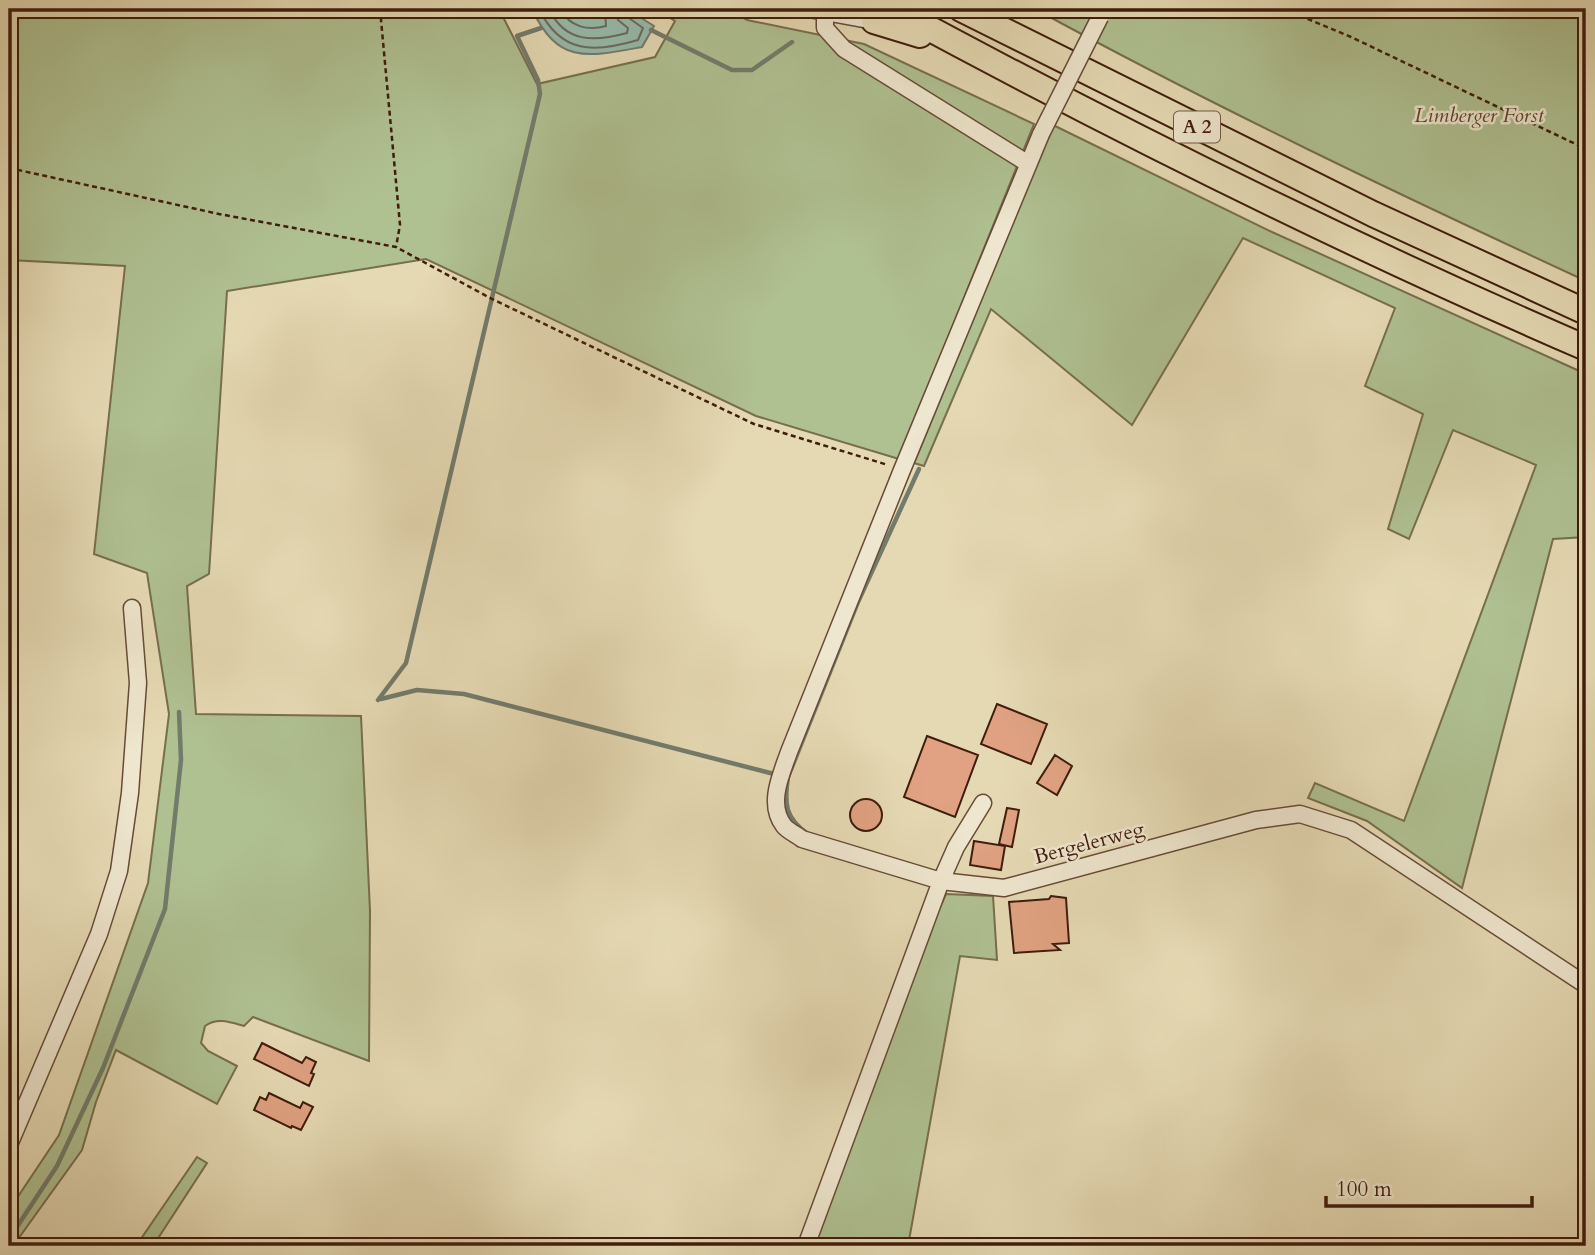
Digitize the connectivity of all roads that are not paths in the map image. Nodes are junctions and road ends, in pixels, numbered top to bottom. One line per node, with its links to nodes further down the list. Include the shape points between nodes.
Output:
1 (961, 9): 6 (highway, A 2)
2 (982, 9): 6 (highway)
3 (817, 10): 5 (street); 7 (street, via 825,28 844,49)
4 (1102, 13): 7 (street, Bergelerweg, bridge)
5 (884, 15): 9 (highway, A 2, via 965,48 1286,210)
6 (1020, 40): 8 (highway, A 2, via 1373,214)
7 (1027, 163): 12 (street, Bergelerweg, via 778,785 776,804 785,826 802,839)
8 (1586, 312)
9 (1586, 348)
10 (132, 608): 14 (street, via 138,683 119,871 99,934)
11 (983, 803): 12 (street)
12 (941, 881): 13 (street, Bergelerweg, via 1004,888 1256,820 1300,814 1351,830); 15 (street)
13 (1586, 985)
14 (9, 1145)
15 (806, 1246)

